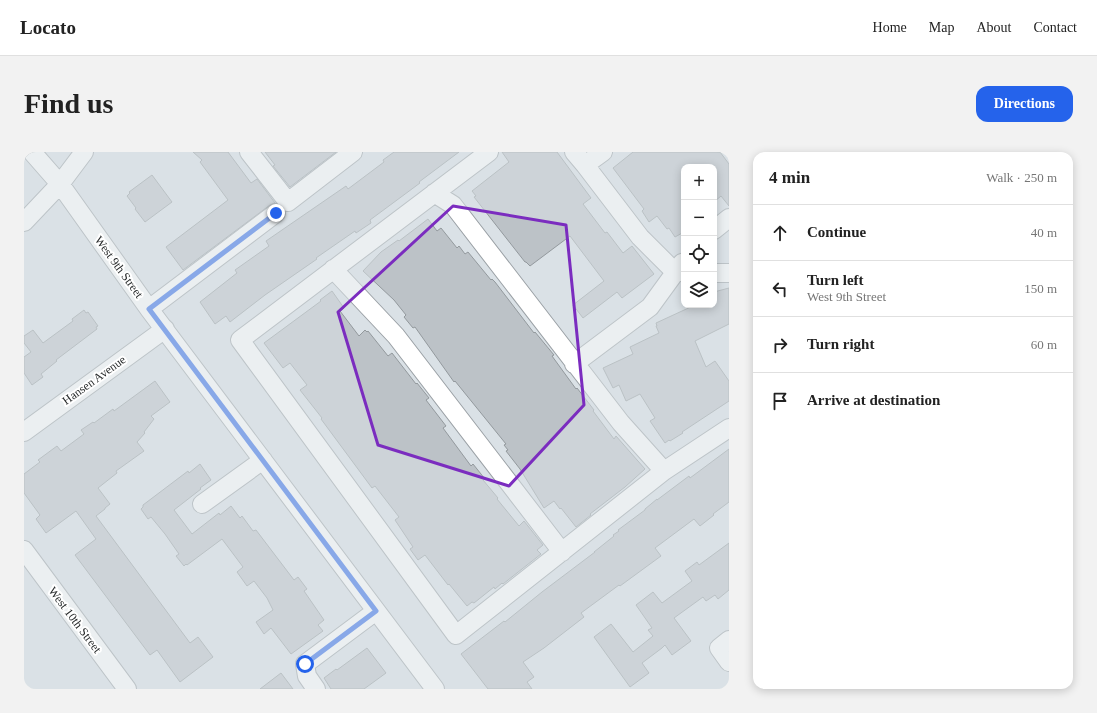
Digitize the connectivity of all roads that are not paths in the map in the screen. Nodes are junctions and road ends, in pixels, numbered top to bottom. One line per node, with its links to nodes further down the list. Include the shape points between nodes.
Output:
1 (32, 152): 8 (street, West 9th Street)
2 (84, 152): 8 (street)
3 (249, 152): 4 (street, via 288,202)
4 (353, 152)
5 (489, 152): 9 (street)
6 (602, 152): 7 (street)
7 (580, 158): 14 (street, via 640,237)
8 (60, 184): 12 (street); 18 (street, West 9th Street)
9 (434, 193): 15 (street); 20 (street, via 453,205)
10 (276, 213): 18 (street)
11 (729, 218): 13 (street)
12 (24, 222)
13 (717, 228)
14 (681, 268): 20 (street, via 650,307)
15 (334, 269): 27 (street, via 396,336); 27 (street, via 240,340 456,635)
16 (717, 273): 17 (street)
17 (729, 273)
18 (149, 309): 19 (street, West 9th Street)
19 (165, 329): 22 (street, Hansen Avenue); 23 (street, West 9th Street)
20 (574, 364): 24 (street, via 621,423)
21 (729, 428): 24 (street)
22 (24, 432)
23 (263, 460): 25 (street); 28 (street, West 9th Street)
24 (664, 471): 27 (street)
25 (202, 504)
26 (24, 550): 29 (street, West 10th Street)
27 (562, 552)
28 (376, 611): 30 (street, via 305,664 307,676); 31 (street, West 9th Street)
29 (127, 689)
30 (316, 689)
31 (435, 689)

